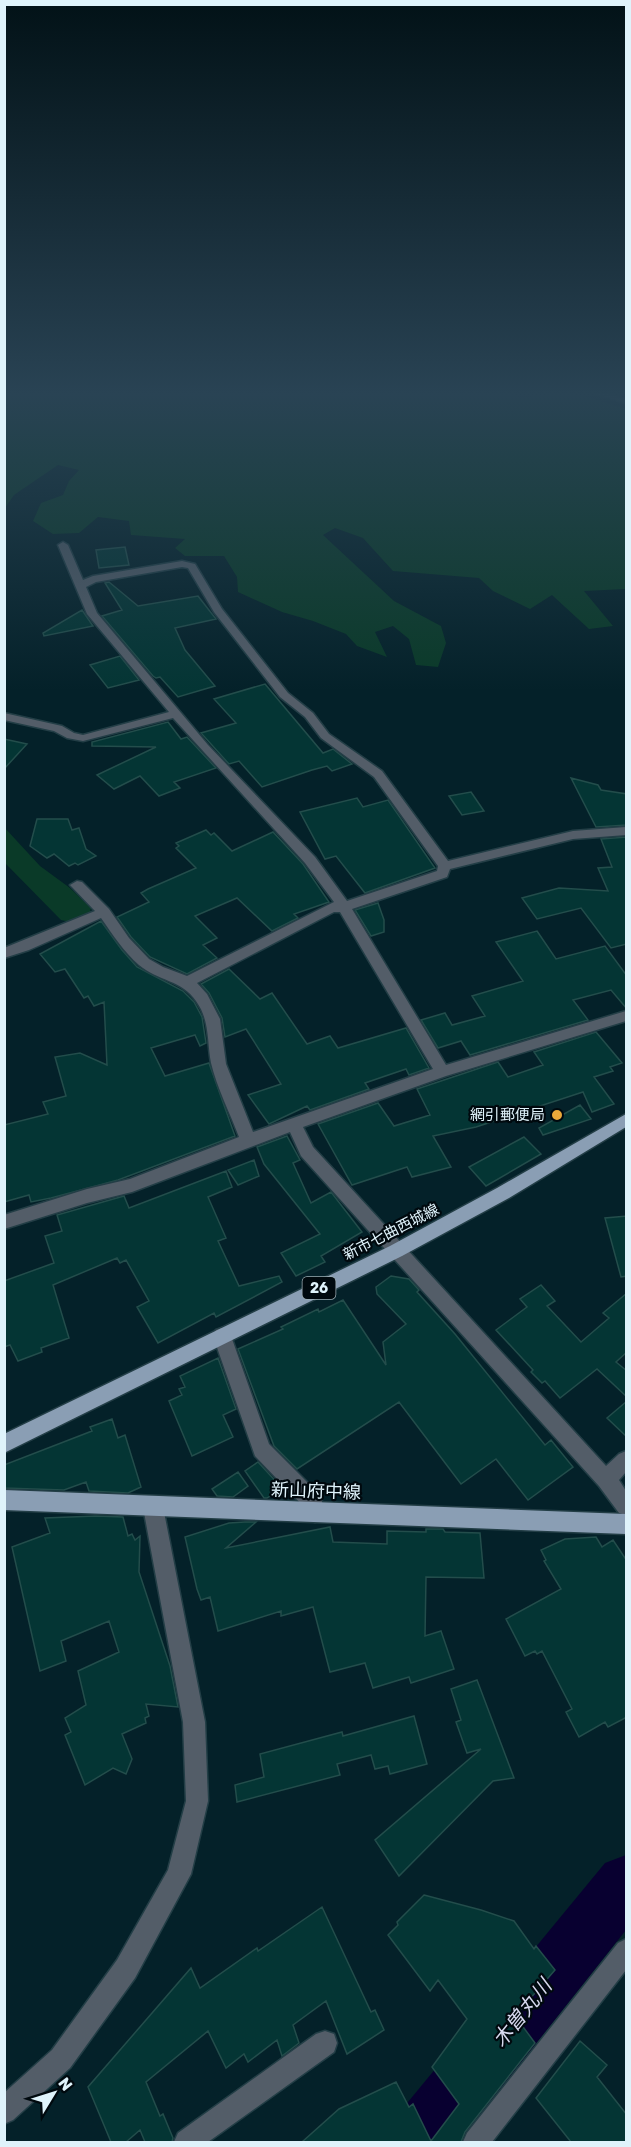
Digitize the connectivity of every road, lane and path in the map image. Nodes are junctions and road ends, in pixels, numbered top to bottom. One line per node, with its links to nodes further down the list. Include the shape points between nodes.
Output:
1 (63, 545): 2 (street)
2 (79, 586): 3 (street, via 92,614); 6 (street, via 93,579 182,564 192,566 218,610 284,695 309,715 325,736 378,774)
3 (175, 714): 4 (street, via 82,738 58,728); 8 (street, via 309,860)
4 (4, 716)
5 (627, 831): 6 (street, via 573,835)
6 (445, 866): 8 (street, via 442,874)
7 (77, 885): 9 (street)
8 (344, 907): 11 (street, via 332,907); 13 (street)
9 (104, 912): 10 (street); 11 (street, via 144,962)
10 (4, 952)
11 (188, 982): 16 (street, via 213,1019 219,1064)
12 (627, 1016): 13 (street)
13 (442, 1072): 15 (street)
14 (627, 1120): 18 (main road, 新市七曲西城線 / 26)
15 (294, 1124): 16 (street); 18 (street, via 307,1150)
16 (248, 1140): 17 (street, via 132,1185)
17 (4, 1222)
18 (396, 1251): 19 (main road, 新市七曲西城線 / 26); 22 (street)
19 (222, 1336): 20 (main road, 新市七曲西城線 / 26); 26 (street, via 262,1450 313,1502)
20 (4, 1444)
21 (627, 1460): 22 (street)
22 (606, 1479): 24 (street)
23 (4, 1500): 25 (main road, 新山府中線)
24 (627, 1506)
25 (153, 1507): 26 (main road, 新山府中線); 30 (street, via 194,1722 197,1801 179,1874 126,1969 62,2059)
26 (315, 1512): 27 (main road, 新山府中線)
27 (627, 1524)
28 (627, 1951): 32 (street)
29 (325, 2043): 31 (street)
30 (4, 2111)
31 (187, 2142)
32 (476, 2142)

